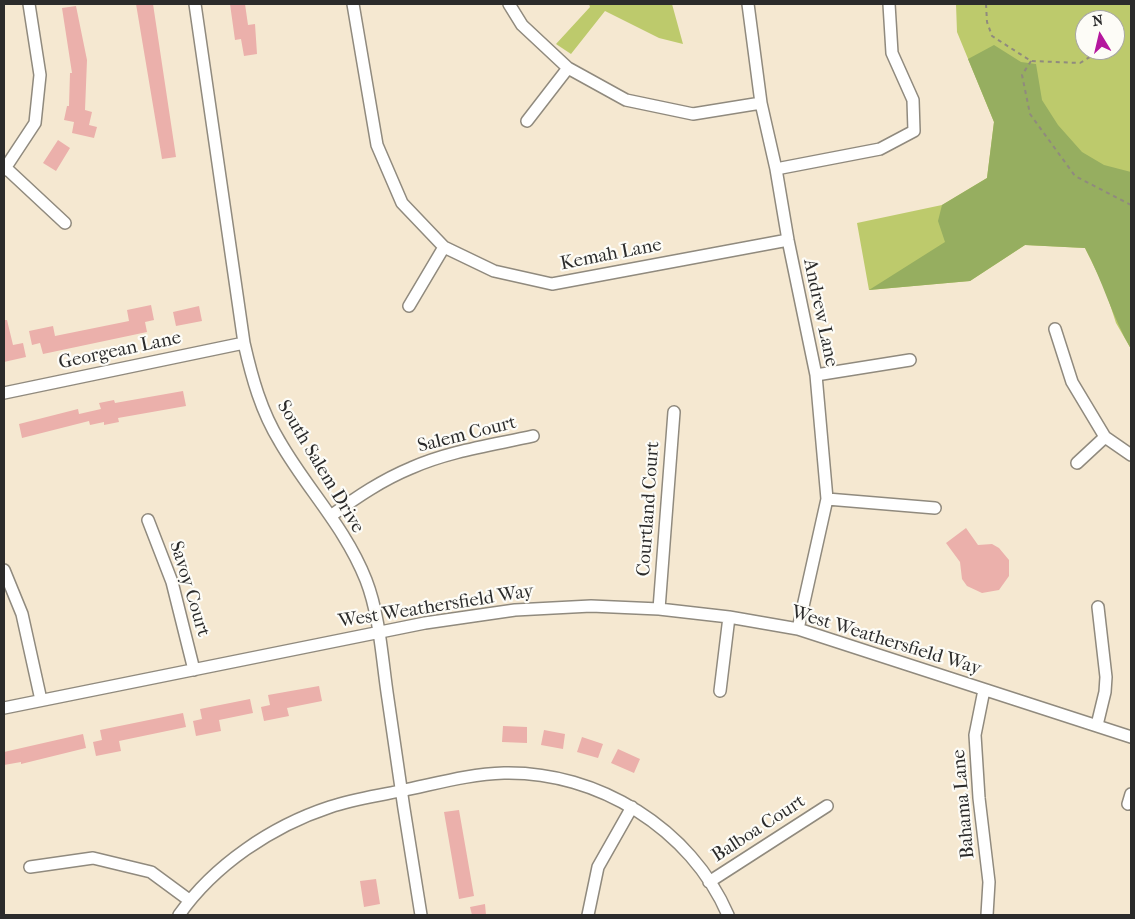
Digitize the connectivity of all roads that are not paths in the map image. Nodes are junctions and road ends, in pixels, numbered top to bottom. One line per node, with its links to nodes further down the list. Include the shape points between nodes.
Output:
1 (29, 4): 10 (street, via 40,75 35,123)
2 (195, 4): 17 (street, South Salem Drive)
3 (353, 4): 14 (street, Kemah Lane, via 376,145 402,203)
4 (509, 4): 7 (street, via 522,25)
5 (748, 4): 8 (street, Andrew Lane)
6 (889, 4): 11 (street, via 892,53 913,100 914,131 880,149)
7 (568, 68): 8 (street, via 626,100 693,114); 9 (street)
8 (761, 104): 11 (street, Andrew Lane)
9 (526, 121)
10 (5, 169): 12 (street)
11 (776, 170): 13 (street, Andrew Lane)
12 (65, 223)
13 (788, 240): 14 (street, Kemah Lane, via 552,284 494,271); 19 (street, Andrew Lane)
14 (444, 247): 15 (street)
15 (409, 306)
16 (1055, 329): 23 (street, via 1072,382)
17 (244, 343): 20 (street, Georgean Lane); 28 (street, South Salem Drive, via 255,389 270,425 288,456)
18 (910, 360): 19 (street)
19 (816, 375): 26 (street, Andrew Lane)
20 (4, 393)
21 (674, 412): 32 (street, Courtland Court)
22 (533, 436): 28 (street, Salem Court, via 437,458 412,467 367,490)
23 (1105, 437): 24 (street); 25 (street)
24 (1131, 455)
25 (1077, 463)
26 (827, 499): 27 (street); 34 (street, Andrew Lane)
27 (935, 508)
28 (332, 515): 35 (street, South Salem Drive, via 366,580)
29 (148, 520): 36 (street, Savoy Court, via 172,582)
30 (4, 570): 39 (street, via 22,614)
31 (1098, 606): 41 (street, via 1106,677)
32 (659, 609): 33 (street, West Weathersfield Way); 35 (street, West Weathersfield Way, via 583,606 523,610)
33 (728, 616): 34 (street, West Weathersfield Way); 38 (street)
34 (798, 629): 37 (street, West Weathersfield Way)
35 (378, 631): 36 (street, West Weathersfield Way); 43 (street, South Salem Drive)
36 (194, 670): 39 (street, West Weathersfield Way)
37 (984, 690): 41 (street, West Weathersfield Way); 53 (street, Bahama Lane, via 975,735 989,882)
38 (720, 691)
39 (41, 700): 40 (street, West Weathersfield Way)
40 (4, 708)
41 (1096, 725): 42 (street, West Weathersfield Way)
42 (1131, 736)
43 (401, 791): 45 (street, via 473,776 517,773 575,783); 48 (street, via 331,806 281,828 241,853); 50 (street, South Salem Drive)
44 (827, 806): 47 (street, Balboa Court)
45 (632, 807): 47 (street, via 675,841); 51 (street, via 598,867)
46 (30, 867): 48 (street, via 93,858 151,872)
47 (709, 882): 52 (street)
48 (189, 900): 49 (street)
49 (178, 915)
50 (421, 915)
51 (588, 915)
52 (728, 915)
53 (987, 915)

